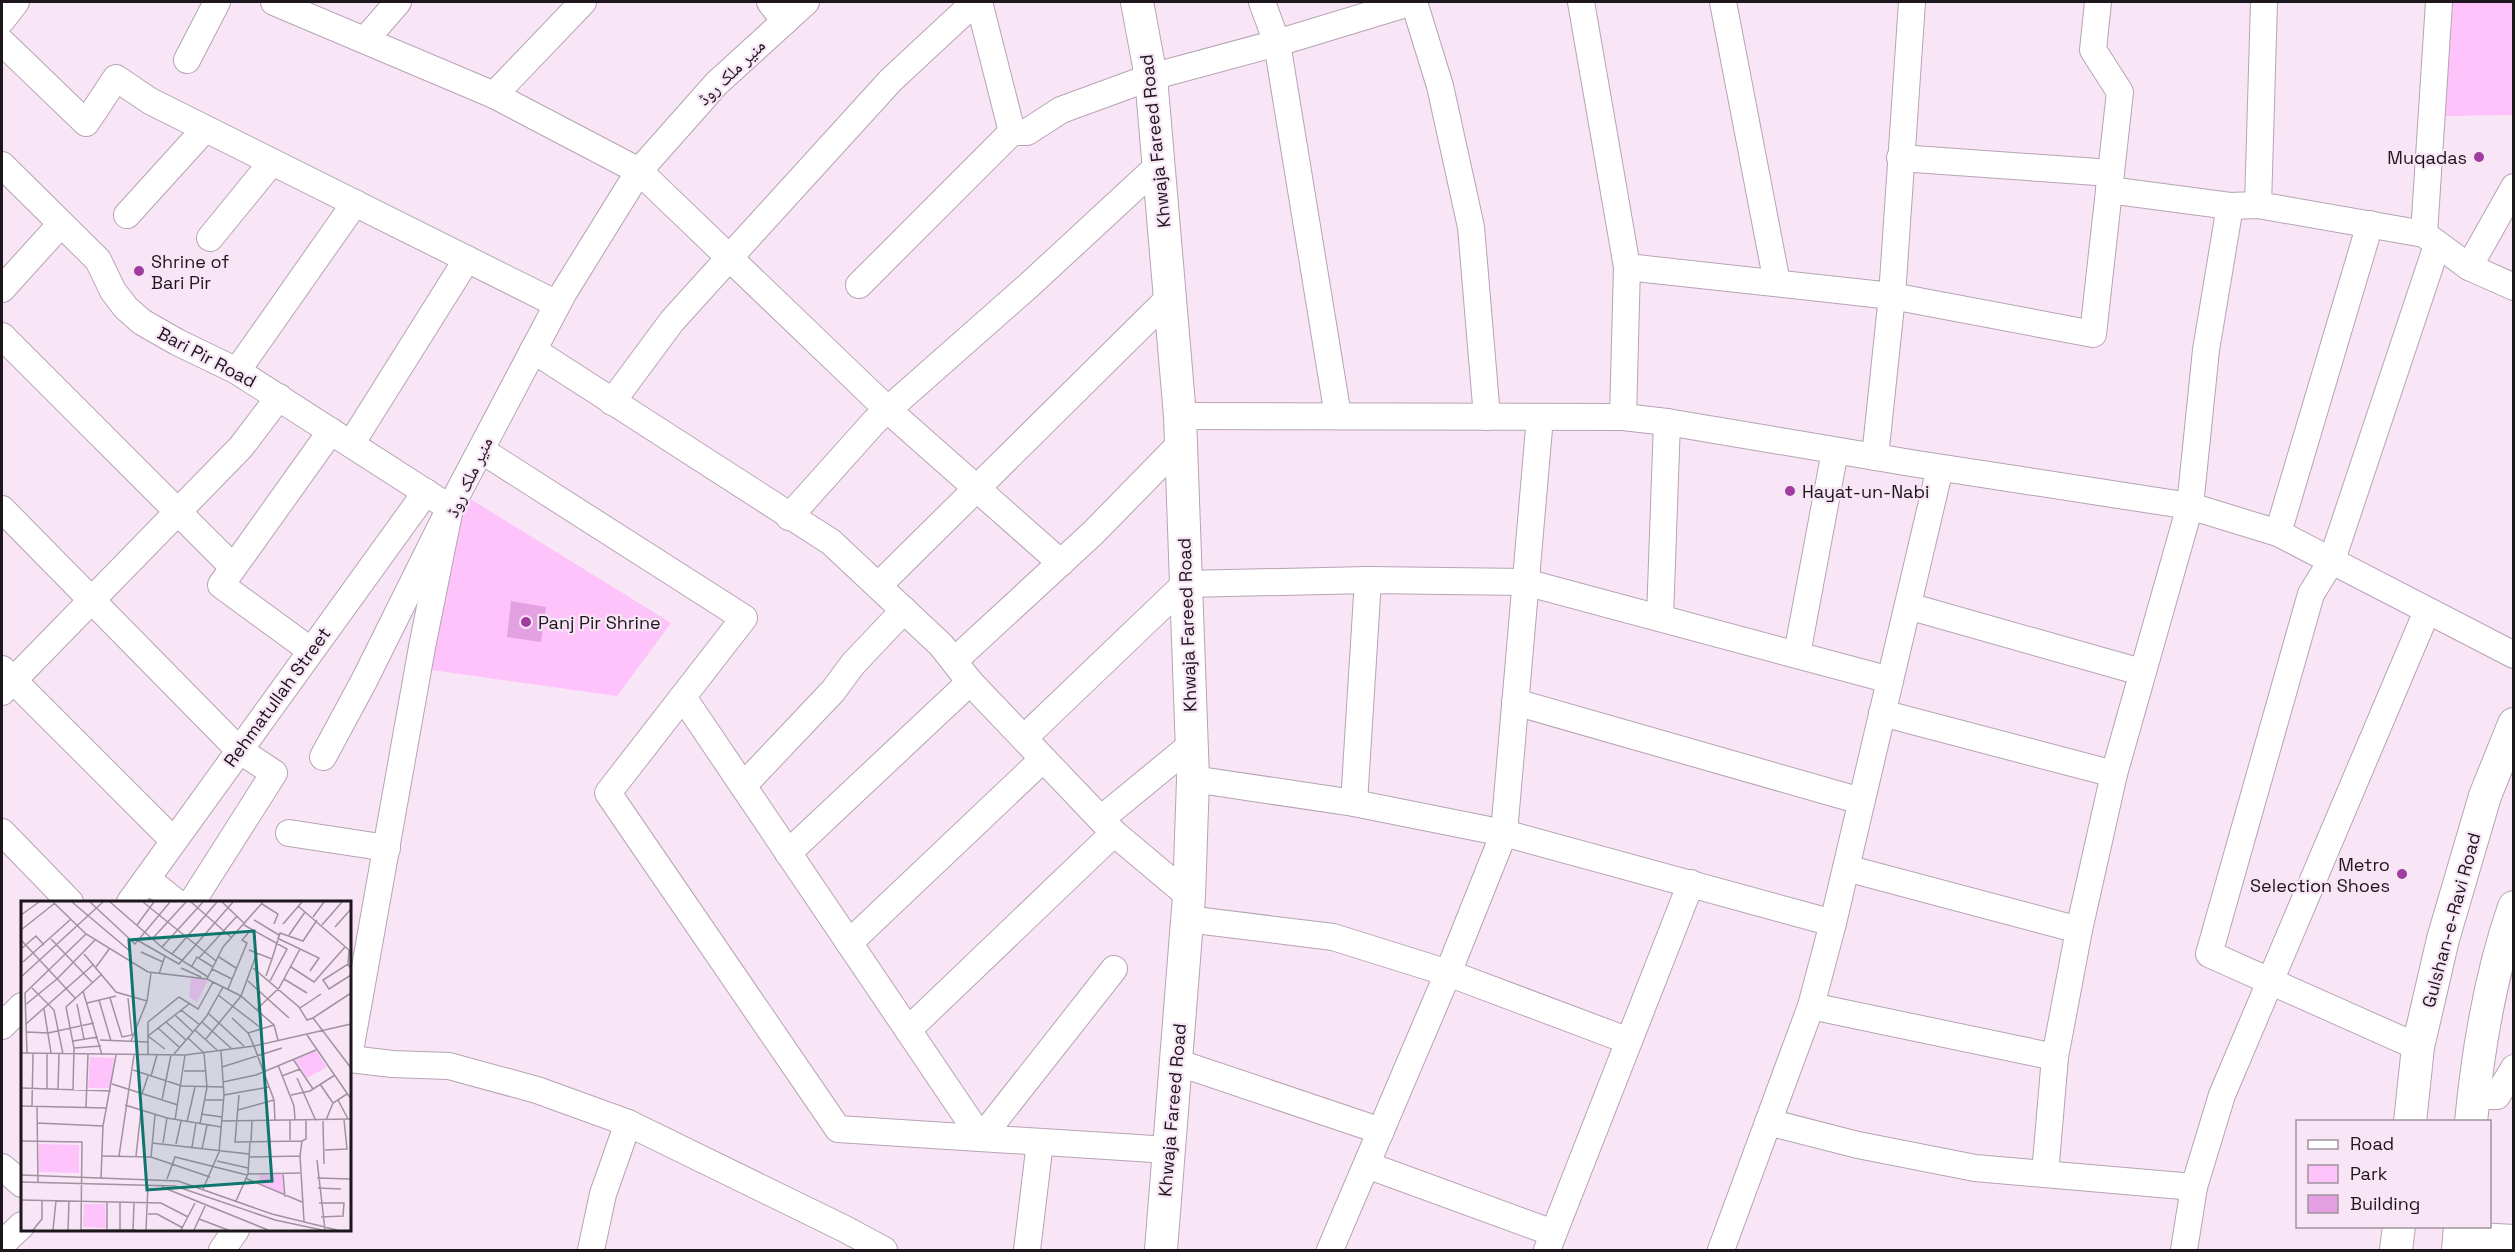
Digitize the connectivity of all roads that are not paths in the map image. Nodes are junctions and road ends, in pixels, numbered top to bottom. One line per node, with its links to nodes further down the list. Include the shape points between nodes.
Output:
1 (16, 2): 18 (street)
2 (217, 2): 22 (street)
3 (274, 2): 19 (street)
4 (398, 2): 19 (street)
5 (583, 2): 24 (street)
6 (806, 2): 17 (street, منیر ملک روڈ)
7 (977, 2): 26 (street); 42 (street, via 891,80)
8 (1137, 2): 23 (main road, Khwaja Fareed Road)
9 (1262, 2): 21 (street)
10 (1413, 2): 21 (street); 60 (street, via 1440,86 1471,227)
11 (1581, 2): 44 (street)
12 (1723, 2): 46 (street)
13 (1912, 2): 27 (street)
14 (2098, 2): 32 (street, via 2093,50 2120,92)
15 (2264, 2): 36 (street)
16 (2439, 2): 41 (street)
17 (778, 11): 31 (street, منیر ملک روڈ)
18 (2, 20)
19 (365, 40): 24 (street)
20 (2, 42): 25 (street, via 86,123 116,78 150,101)
21 (1277, 43): 23 (street); 59 (street)
22 (187, 60)
23 (1151, 77): 26 (street, via 1061,110 1026,132); 29 (main road, Khwaja Fareed Road)
24 (494, 95): 31 (street)
25 (205, 129): 28 (street); 37 (street)
26 (1012, 132): 47 (street)
27 (1900, 158): 32 (street); 50 (street)
28 (272, 162): 34 (street); 40 (street)
29 (1160, 164): 51 (main road, Khwaja Fareed Road); 58 (street)
30 (2, 165): 39 (street, Bari Pir Road)
31 (639, 171): 42 (street); 52 (street, منیر ملک روڈ)
32 (2110, 182): 35 (street); 50 (street, via 2093,334)
33 (2514, 187): 45 (street)
34 (355, 203): 43 (street); 55 (street)
35 (2230, 206): 36 (street); 72 (street, via 2206,350)
36 (2258, 206): 38 (street)
37 (127, 215)
38 (2370, 224): 41 (street); 77 (street)
39 (60, 225): 49 (street); 55 (street, Bari Pir Road, via 98,260 126,308 142,322)
40 (210, 238)
41 (2430, 239): 45 (street); 78 (street)
42 (729, 258): 57 (street, via 672,321); 58 (street)
43 (467, 259): 52 (street); 65 (street)
44 (1627, 267): 46 (street); 62 (street)
45 (2469, 267): 48 (street)
46 (1777, 283): 50 (street)
47 (860, 285)
48 (2514, 287)
49 (2, 289)
50 (1892, 296): 68 (street)
51 (1169, 298): 64 (main road, Khwaja Fareed Road); 70 (street)
52 (557, 304): 54 (street, منیر ملک روڈ)
53 (2, 336): 75 (street)
54 (533, 350): 57 (street); 66 (street, منیر ملک روڈ)
55 (237, 370): 56 (street, Bari Pir Road)
56 (279, 398): 65 (street, Bari Pir Road); 75 (street, via 241,447)
57 (612, 402): 76 (street)
58 (888, 410): 70 (street); 76 (street)
59 (1338, 416): 60 (street); 64 (street)
60 (1486, 417): 61 (street)
61 (1539, 417): 62 (street); 82 (street)
62 (1623, 417): 63 (street)
63 (1667, 422): 67 (street); 89 (street)
64 (1181, 430): 79 (street); 83 (main road, Khwaja Fareed Road)
65 (341, 438): 71 (street, Bari Pir Road); 80 (street)
66 (481, 450): 73 (street, منیر ملک روڈ); 98 (street, via 744,618)
67 (1836, 451): 68 (street); 91 (street)
68 (1875, 457): 69 (street)
69 (1940, 468): 72 (street); 86 (street)
70 (978, 487): 79 (street); 84 (street)
71 (426, 492): 73 (street, Bari Pir Road); 90 (street, Rehmatullah Street)
72 (2190, 506): 77 (street); 94 (street)
73 (450, 508): 105 (street); 117 (street, منیر ملک روڈ)
74 (2, 509): 85 (street)
75 (178, 512): 80 (street); 85 (street)
76 (789, 517): 84 (street, via 831,542)
77 (2278, 533): 78 (street)
78 (2332, 560): 88 (street); 134 (street, via 2311,594 2209,954)
79 (1061, 563): 93 (street)
80 (233, 567): 90 (street, via 221,585)
81 (1368, 580): 82 (street); 83 (street); 111 (street)
82 (1526, 582): 89 (street); 99 (street)
83 (1185, 584): 102 (street); 103 (main road, Khwaja Fareed Road)
84 (878, 586): 87 (street)
85 (91, 600): 95 (street); 104 (street)
86 (1908, 606): 94 (street); 96 (street)
87 (904, 610): 93 (street); 109 (street)
88 (2427, 611): 92 (street); 134 (street)
89 (1660, 618): 91 (street)
90 (310, 650): 104 (street, Rehmatullah Street)
91 (1797, 654): 96 (street)
92 (2514, 655)
93 (954, 661): 97 (street)
94 (2141, 672): 107 (street)
95 (5, 680): 116 (street)
96 (1890, 680): 100 (street)
97 (970, 682): 102 (street); 118 (street)
98 (683, 697): 109 (street); 149 (street, via 608,793 838,1129)
99 (1515, 702): 110 (street); 115 (street)
100 (1882, 713): 107 (street); 110 (street)
101 (2514, 724): 139 (main road, Gulshan-e-Ravi Road, via 2482,807 2443,939)
102 (1023, 738): 106 (street)
103 (1191, 745): 108 (main road, Khwaja Fareed Road); 112 (street)
104 (239, 750): 116 (street, Rehmatullah Street); 125 (street, via 274,773)
105 (322, 757)
106 (1043, 759): 112 (street); 130 (street)
107 (2114, 774): 129 (street)
108 (1193, 780): 111 (street); 127 (main road, Khwaja Fareed Road)
109 (743, 786): 118 (street)
110 (1861, 801): 119 (street)
111 (1354, 803): 115 (street)
112 (1107, 826): 127 (street); 136 (street)
113 (2, 832): 122 (street)
114 (289, 833): 117 (street)
115 (1504, 833): 121 (street); 132 (street)
116 (174, 842): 120 (street, Rehmatullah Street)
117 (387, 848): 133 (street, منیر ملک روڈ)
118 (789, 853): 130 (street)
119 (1846, 868): 128 (street); 129 (street)
120 (147, 879): 123 (street, Rehmatullah Street); 124 (street)
121 (1691, 883): 128 (street); 138 (street)
122 (68, 901)
123 (131, 901)
124 (174, 901)
125 (193, 901)
126 (2514, 907): 144 (main road, via 2495,967)
127 (1188, 908): 132 (street, via 1332,937); 142 (main road, Khwaja Fareed Road)
128 (1833, 923): 135 (street)
129 (2079, 930): 140 (street)
130 (849, 943): 136 (street)
131 (1114, 969): 149 (street)
132 (1448, 973): 138 (street); 148 (street)
133 (356, 976): 137 (street, منیر ملک روڈ)
134 (2271, 981): 139 (street); 154 (street, via 2222,1095)
135 (1811, 1006): 140 (street); 146 (street)
136 (908, 1030): 149 (street)
137 (351, 1038)
138 (1629, 1041): 160 (street)
139 (2418, 1047): 145 (main road, Gulshan-e-Ravi Road)
140 (2055, 1057): 153 (street)
141 (351, 1059): 147 (street, via 449,1066 537,1090)
142 (1176, 1062): 148 (street); 151 (main road, Khwaja Fareed Road)
143 (2514, 1068): 144 (street, via 2496,1096)
144 (2472, 1109)
145 (2410, 1120)
146 (1768, 1122): 153 (street, via 1857,1145 1975,1168); 168 (street)
147 (628, 1123): 163 (street, via 603,1194); 164 (street)
148 (1382, 1131): 152 (street)
149 (981, 1138): 150 (street)
150 (1040, 1142): 151 (street); 165 (street)
151 (1169, 1150): 166 (main road, Khwaja Fareed Road)
152 (1367, 1165): 160 (street); 167 (street)
153 (2045, 1174): 154 (street)
154 (2194, 1187): 169 (street)
155 (21, 1226): 161 (street)
156 (2399, 1228): 170 (main road)
157 (235, 1231): 162 (street)
158 (2459, 1237): 159 (street)
159 (2514, 1238)
160 (1550, 1242)
161 (2, 1244)
162 (222, 1251)
163 (591, 1251)
164 (884, 1251)
165 (1027, 1251)
166 (1161, 1251)
167 (1330, 1251)
168 (1721, 1251)
169 (2184, 1251)
170 (2396, 1251)

